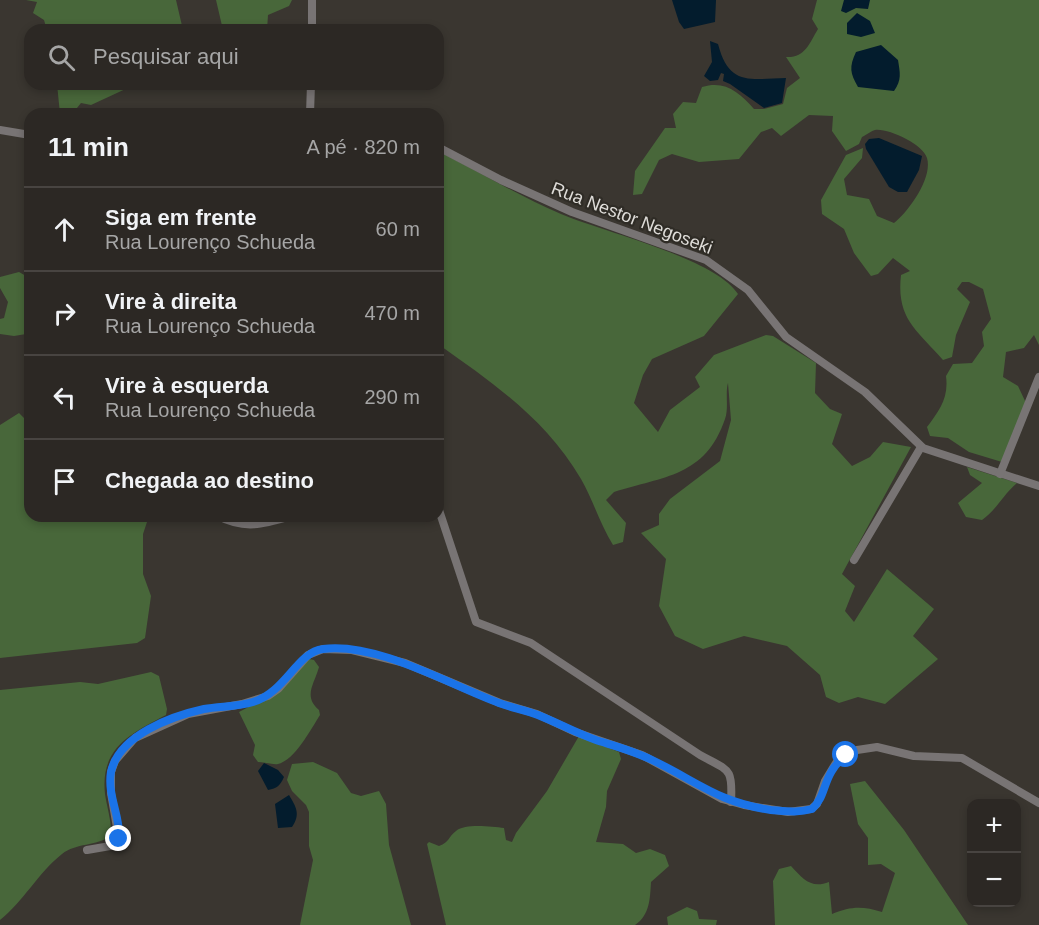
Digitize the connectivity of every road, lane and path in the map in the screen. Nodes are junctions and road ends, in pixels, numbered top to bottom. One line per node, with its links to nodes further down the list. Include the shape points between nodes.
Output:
1 (312, 0): 2 (street)
2 (312, 24)
3 (311, 90): 4 (street)
4 (310, 108)
5 (0, 130): 6 (street)
6 (24, 134)
7 (444, 150): 9 (street, Rua Nestor Negoseki, via 546,201 693,255 727,273 748,290 786,337 859,387)
8 (1039, 377): 10 (street)
9 (921, 447): 10 (street, Rua Nestor Negoseki); 15 (street)
10 (1000, 474): 11 (street, Rua Nestor Negoseki)
11 (1039, 486)
12 (229, 522): 13 (street, via 254,526)
13 (269, 522)
14 (443, 522): 16 (street, via 476,622 531,643 700,755 726,768 732,778)
15 (854, 560)
16 (731, 802): 17 (street, via 788,812 812,809 818,804 836,763 857,750 877,747 914,756 962,758); 18 (street, via 642,755 574,732 405,663 352,650 323,649 308,655 268,696 188,714 135,738 119,755 111,772 119,839 116,844)
17 (1039, 803)
18 (87, 850)

